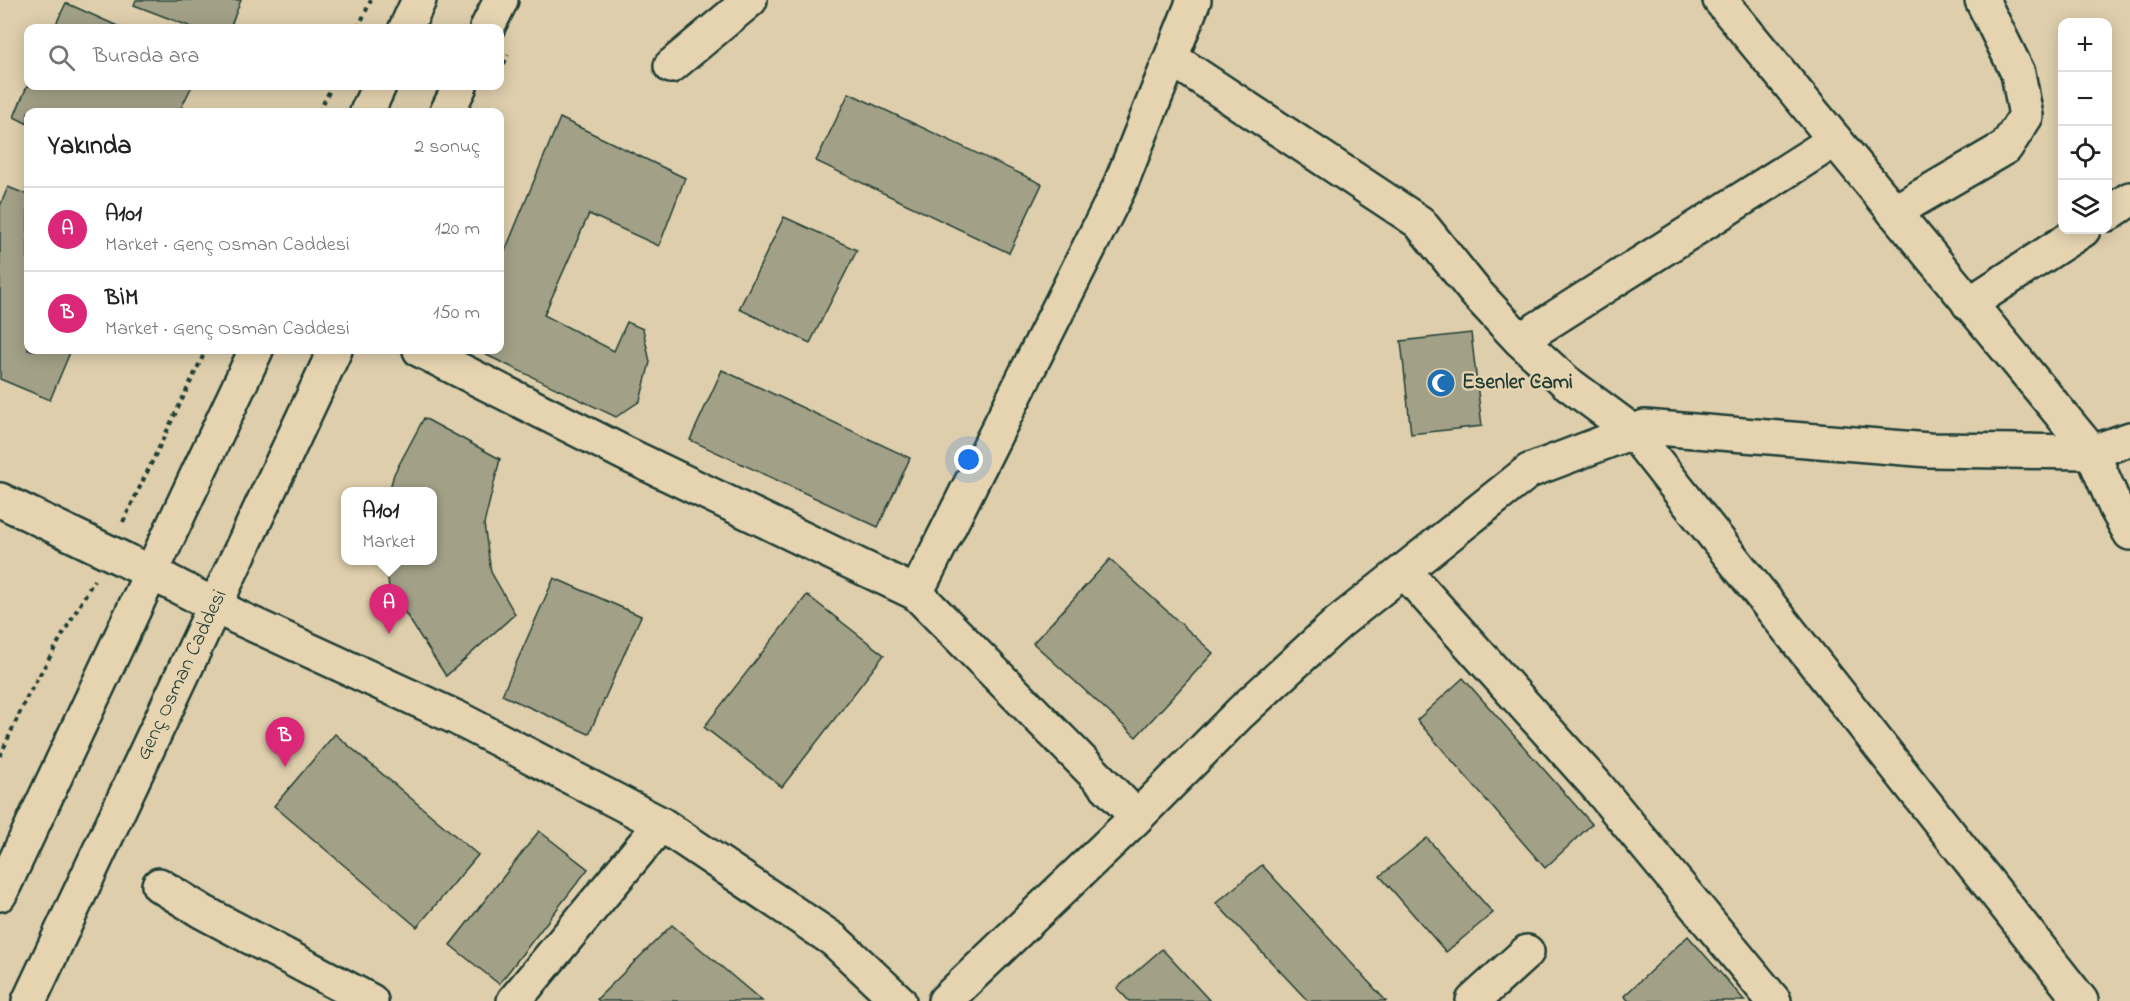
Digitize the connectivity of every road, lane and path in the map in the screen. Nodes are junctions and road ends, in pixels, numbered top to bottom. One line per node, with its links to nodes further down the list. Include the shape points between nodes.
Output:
1 (371, 0): 8 (path)
2 (419, 0): 9 (street)
3 (501, 0): 10 (street)
4 (750, 0): 12 (street)
5 (1194, 0): 11 (street)
6 (1720, 0): 19 (street)
7 (1982, 0): 22 (street, via 2018,73 2026,116 2006,147)
8 (360, 24)
9 (408, 24)
10 (489, 24)
11 (1171, 58): 25 (street, via 1419,222); 36 (street, via 1119,188)
12 (671, 66)
13 (330, 90): 16 (path)
14 (377, 90): 17 (street)
15 (458, 90): 18 (street)
16 (321, 108)
17 (369, 108)
18 (449, 108)
19 (1835, 140): 22 (street); 25 (street)
20 (2130, 199): 21 (street)
21 (2112, 211)
22 (1894, 212): 24 (street)
23 (2077, 234): 24 (street)
24 (1969, 304): 31 (street)
25 (1520, 340): 29 (street, via 1566,382)
26 (254, 354): 35 (street)
27 (333, 354): 37 (street, Genç Osman Caddesi)
28 (428, 354): 36 (street)
29 (1632, 431): 31 (street, via 1645,427 1929,450); 34 (street, via 1529,471); 50 (street)
30 (2130, 440): 31 (street)
31 (2092, 452): 33 (street)
32 (0, 500): 35 (street)
33 (2130, 533)
34 (1405, 572): 38 (street, via 1338,622); 49 (street, via 1596,785)
35 (152, 573): 37 (street); 41 (street)
36 (916, 593): 38 (street)
37 (215, 604): 39 (street, via 457,718); 43 (street, Genç Osman Caddesi)
38 (1137, 817): 47 (street)
39 (661, 824): 45 (street); 46 (street, via 834,940)
40 (159, 885): 44 (street)
41 (0, 894)
42 (1527, 952): 48 (street)
43 (29, 1001)
44 (371, 1001)
45 (514, 1001)
46 (899, 1001)
47 (945, 1001)
48 (1473, 1001)
49 (1774, 1001)
50 (2081, 1001)

